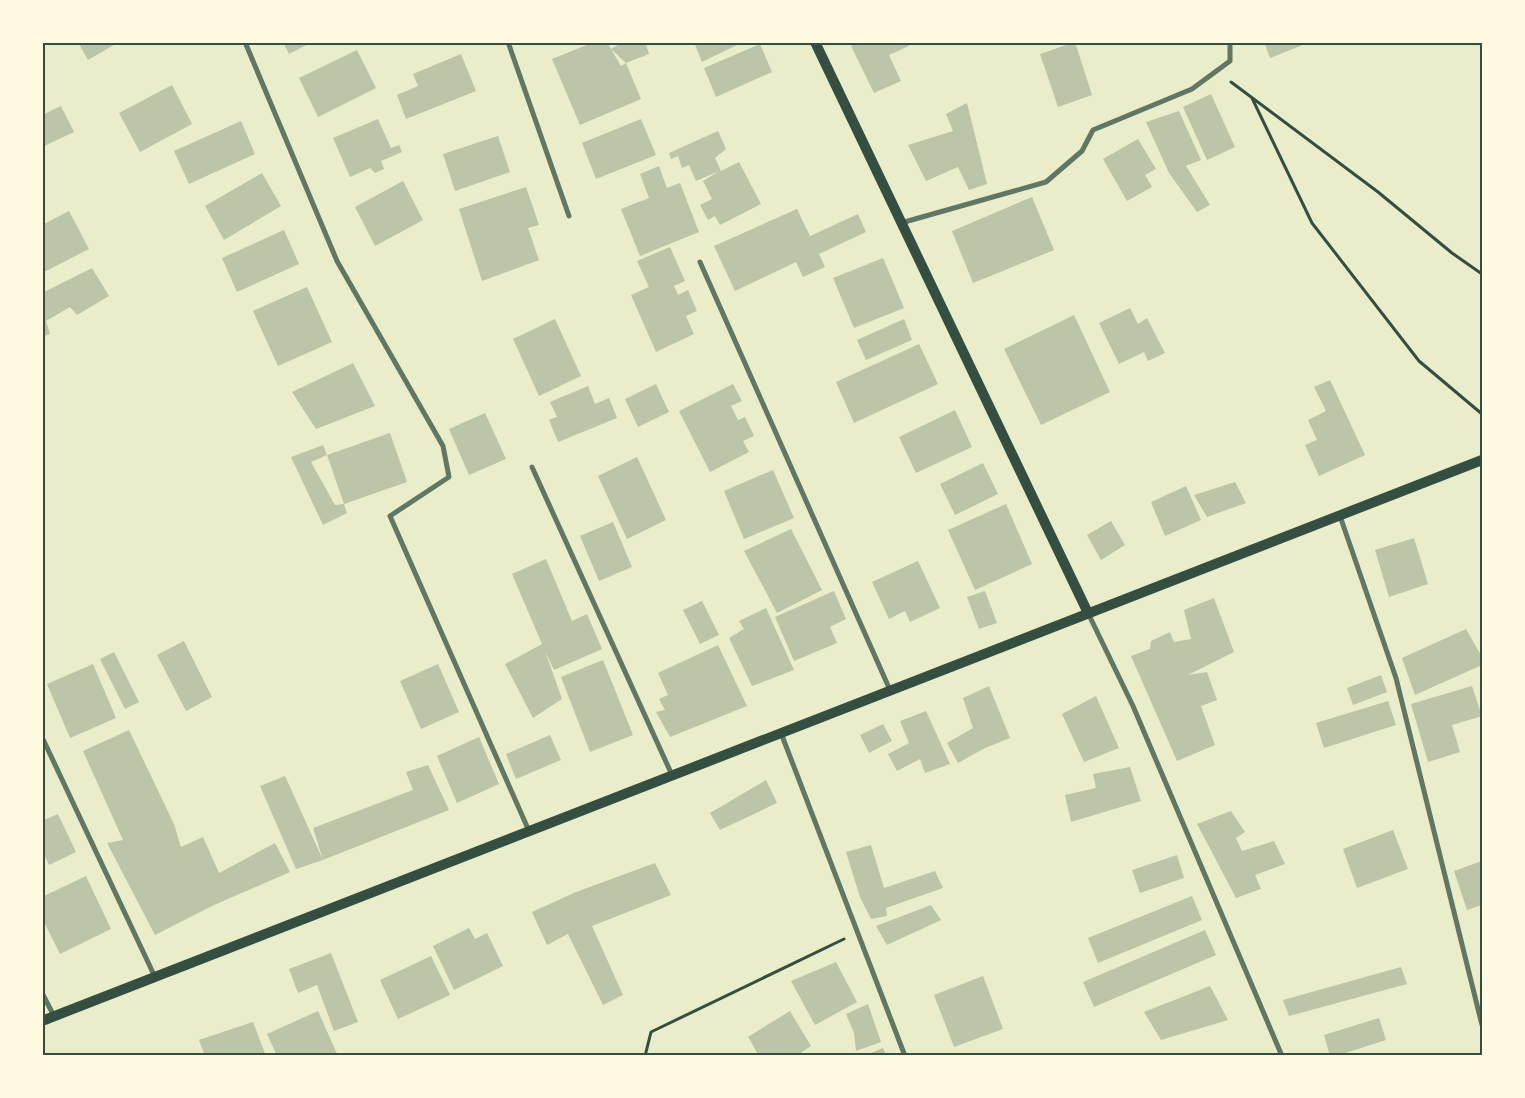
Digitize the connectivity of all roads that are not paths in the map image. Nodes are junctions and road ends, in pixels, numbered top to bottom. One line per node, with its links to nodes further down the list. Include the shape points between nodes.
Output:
1 (244, 42): 16 (street, via 337,261 443,446 449,477 390,516)
2 (508, 42): 5 (street)
3 (815, 42): 6 (main road)
4 (1230, 42): 6 (street, via 1230,61 1192,89 1093,130 1082,151 1046,182)
5 (569, 216)
6 (901, 223): 11 (main road)
7 (700, 262): 12 (street)
8 (1482, 460): 10 (main road)
9 (532, 467): 15 (street)
10 (1340, 515): 11 (main road); 21 (street, via 1396,678)
11 (1088, 613): 12 (main road); 23 (street, via 1133,706)
12 (890, 690): 13 (main road)
13 (781, 733): 15 (main road); 22 (street)
14 (42, 737): 17 (street)
15 (672, 775): 16 (main road)
16 (528, 831): 17 (main road)
17 (155, 977): 19 (main road)
18 (42, 993): 19 (street)
19 (54, 1016): 20 (main road)
20 (42, 1021)
21 (1482, 1025)
22 (905, 1056)
23 (1282, 1056)

